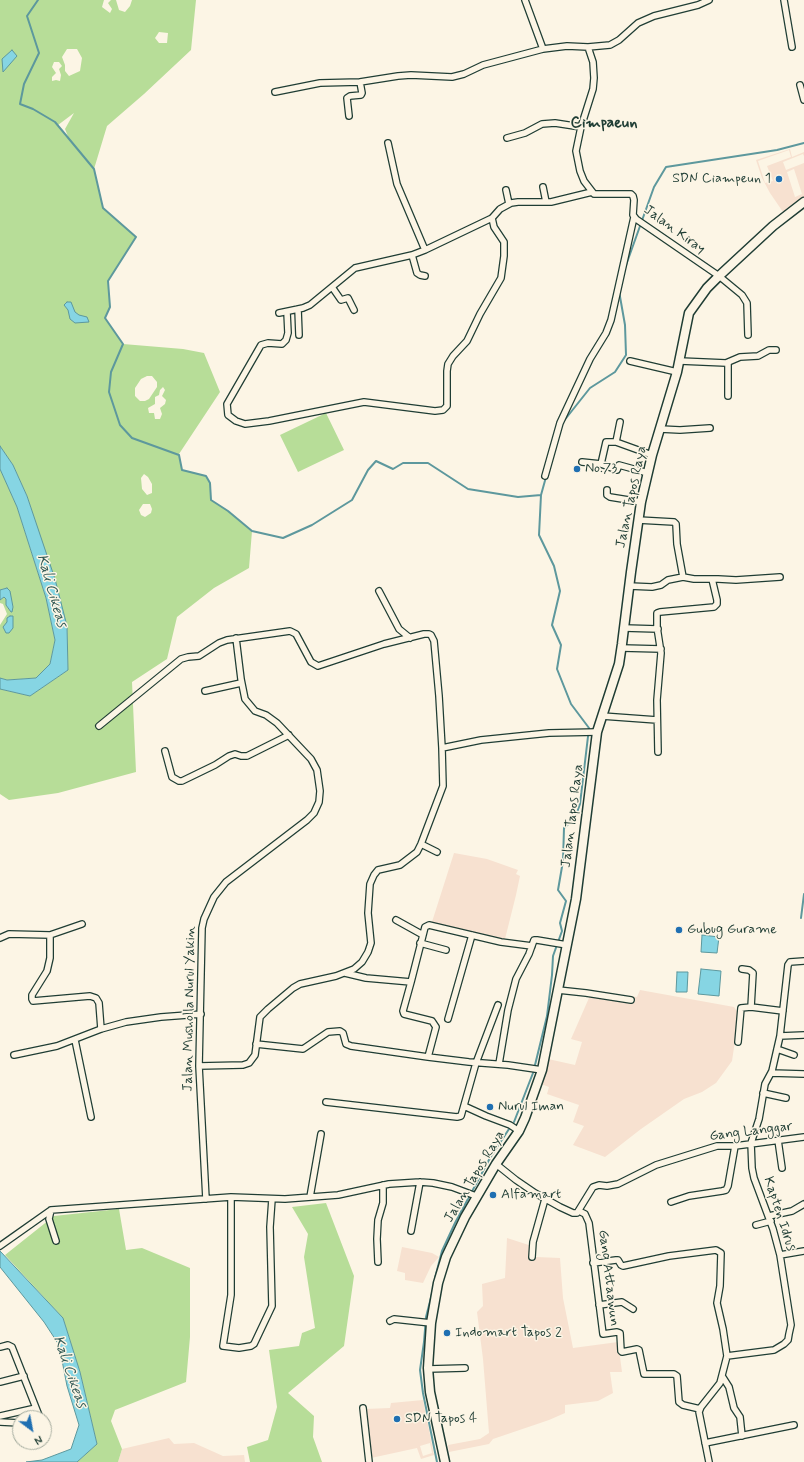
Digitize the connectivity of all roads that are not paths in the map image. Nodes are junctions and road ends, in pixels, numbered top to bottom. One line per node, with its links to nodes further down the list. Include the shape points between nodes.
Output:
1 (525, 0): 6 (street)
2 (710, 0): 4 (street, via 638,23 614,44)
3 (784, 0): 5 (street)
4 (588, 47): 6 (street); 12 (street, via 593,62 594,78)
5 (792, 47)
6 (544, 49): 7 (street, via 457,76 444,78 412,75)
7 (360, 82): 9 (street, via 320,83); 11 (street, via 361,95 347,98)
8 (800, 85): 10 (street)
9 (274, 92)
10 (804, 100)
11 (349, 116)
12 (582, 126): 13 (street, via 542,124 525,133); 17 (street, via 577,146 577,160 584,181)
13 (507, 138)
14 (388, 143): 23 (street, via 397,184)
15 (543, 187): 18 (street)
16 (506, 190): 20 (street)
17 (592, 192): 18 (street); 22 (street, Jalan Kiray, via 631,194 634,200 632,213)
18 (546, 202): 20 (street)
19 (804, 202): 26 (main road, Jalan Tapos Raya, via 773,226)
20 (509, 204): 21 (street)
21 (492, 218): 23 (street); 30 (street, via 504,244 501,278 467,341 448,364 447,406 443,410 364,402 269,421 245,424 236,421 228,415 227,404 261,345 282,344 286,340)
22 (635, 218): 26 (street, Jalan Kiray); 48 (street, via 612,320 590,359 560,423)
23 (425, 250): 24 (street)
24 (412, 255): 25 (street, via 417,273); 27 (street, via 355,268)
25 (425, 276)
26 (719, 276): 33 (street, Jalan Kiray, via 745,298); 36 (main road, Jalan Tapos Raya, via 689,313)
27 (332, 288): 28 (street, via 310,305); 29 (street, via 341,300 348,298)
28 (298, 309): 30 (street); 32 (street)
29 (354, 310)
30 (287, 312): 31 (street)
31 (278, 313)
32 (299, 335)
33 (748, 335)
34 (776, 350): 37 (street, via 769,350 758,356 740,357)
35 (630, 361): 38 (street)
36 (680, 361): 37 (street); 38 (main road, Jalan Tapos Raya)
37 (728, 363): 39 (street)
38 (677, 372): 42 (main road, Jalan Tapos Raya)
39 (728, 396)
40 (620, 422): 43 (street)
41 (710, 428): 42 (street)
42 (660, 429): 44 (main road, Jalan Tapos Raya)
43 (616, 442): 44 (street); 46 (street, via 606,442)
44 (652, 455): 47 (main road, Jalan Tapos Raya)
45 (582, 462): 46 (street)
46 (601, 464): 47 (street, via 617,470 619,465)
47 (648, 473): 50 (main road, Jalan Tapos Raya)
48 (545, 476)
49 (607, 490): 50 (street, via 610,497)
50 (641, 502): 51 (main road, Jalan Tapos Raya)
51 (638, 520): 52 (street, via 674,522); 55 (main road, Jalan Tapos Raya)
52 (682, 577): 54 (street); 55 (street, via 657,586)
53 (780, 577): 54 (street, via 746,580)
54 (712, 578): 58 (street, via 717,600 714,607 657,613)
55 (629, 586): 57 (main road, Jalan Tapos Raya)
56 (378, 591): 60 (street, via 399,629)
57 (624, 628): 58 (street); 61 (main road, Jalan Tapos Raya)
58 (658, 629): 62 (street)
59 (236, 638): 60 (street, via 292,631 312,662 318,666); 63 (street, Jalan Musholla Nurul Yakin); 67 (street, via 219,643 199,656 188,656 176,662)
60 (410, 638): 70 (street, via 429,634 433,637 440,696)
61 (622, 648): 62 (street); 65 (main road, Jalan Tapos Raya)
62 (661, 649): 66 (street)
63 (241, 684): 64 (street); 69 (street, Jalan Musholla Nurul Yakin, via 245,699 253,709 271,718)
64 (205, 691)
65 (602, 716): 66 (street); 68 (main road, Jalan Tapos Raya)
66 (657, 720): 72 (street)
67 (99, 726)
68 (593, 732): 70 (street, via 549,733 482,740); 82 (main road, Jalan Tapos Raya, via 576,899)
69 (289, 735): 71 (street, via 247,756 229,756 182,781 172,777); 94 (street, Jalan Musholla Nurul Yakin, via 311,759 317,770 319,802 314,813 226,882 214,897 202,928)
70 (442, 748): 73 (street, via 443,786)
71 (165, 751)
72 (658, 752)
73 (421, 844): 74 (street); 87 (street, via 417,852 400,865 383,868 374,875 370,884 368,952 362,962)
74 (437, 852)
75 (396, 920): 78 (street)
76 (82, 924): 77 (street)
77 (50, 935): 80 (street, via 9,934); 96 (street, via 47,971 32,994 33,1001 90,996 96,998 99,1003)
78 (423, 935): 79 (street, via 425,927 429,925); 81 (street)
79 (472, 935): 83 (street); 95 (street)
80 (0, 938)
81 (420, 943): 84 (street); 88 (street)
82 (564, 945): 83 (street, via 535,940); 89 (main road, Jalan Tapos Raya)
83 (532, 946): 107 (street, via 516,978)
84 (446, 950)
85 (804, 961): 93 (street, via 789,963)
86 (742, 970): 92 (street, via 753,972)
87 (345, 973): 88 (street, via 366,978); 101 (street, via 306,982 293,988 262,1014)
88 (411, 982): 105 (street, via 404,1014 432,1021 436,1027)
89 (558, 990): 90 (street); 109 (main road, Jalan Tapos Raya)
90 (631, 1000)
91 (498, 1004): 106 (street)
92 (751, 1007): 93 (street); 100 (street, via 740,1008)
93 (784, 1011): 98 (street)
94 (200, 1014): 96 (street, via 126,1022); 108 (street, Jalan Musholla Nurul Yakin)
95 (448, 1019)
96 (101, 1028): 99 (street)
97 (804, 1035): 98 (street)
98 (780, 1036): 102 (street)
99 (75, 1040): 103 (street); 116 (street)
100 (738, 1042)
101 (256, 1044): 105 (street, via 303,1049 328,1032 340,1031 346,1044); 108 (street, via 254,1058 247,1064)
102 (777, 1049): 104 (street); 110 (street)
103 (14, 1055)
104 (794, 1055)
105 (428, 1057): 106 (street)
106 (476, 1062): 107 (street); 115 (street)
107 (498, 1064): 109 (street)
108 (199, 1066): 131 (street, Jalan Musholla Nurul Yakin)
109 (542, 1070): 117 (main road, Jalan Tapos Raya)
110 (771, 1073): 111 (street); 112 (street)
111 (804, 1074)
112 (763, 1093): 113 (street); 121 (street, via 759,1119)
113 (786, 1098)
114 (326, 1102): 115 (street, via 458,1117 461,1116)
115 (464, 1106): 117 (street)
116 (91, 1117)
117 (519, 1131): 123 (main road, Jalan Tapos Raya)
118 (321, 1134): 129 (street)
119 (804, 1138): 120 (street, Gang Langgar)
120 (778, 1140): 121 (street, Gang Langgar); 124 (street)
121 (751, 1143): 122 (street, Gang Langgar); 137 (street, Kapten Idrus, via 754,1178)
122 (735, 1146): 133 (street, via 726,1190 689,1196); 136 (street, Gang Langgar, via 717,1146 656,1165 618,1184 594,1187)
123 (496, 1164): 127 (main road, Jalan Tapos Raya); 130 (street)
124 (782, 1168)
125 (420, 1182): 126 (street); 127 (street, via 433,1183); 139 (street)
126 (383, 1185): 129 (street, via 338,1195); 145 (street, via 383,1203 378,1220)
127 (476, 1196): 150 (main road, Jalan Tapos Raya, via 446,1257)
128 (231, 1197): 131 (street); 132 (street); 132 (street, via 231,1295 223,1346 239,1348 254,1344 272,1306)
129 (310, 1197): 132 (street)
130 (545, 1198): 136 (street, via 573,1213); 144 (street, via 532,1242)
131 (206, 1199): 135 (street)
132 (272, 1199)
133 (671, 1202)
134 (804, 1204): 137 (street)
135 (51, 1210): 140 (street, via 49,1219); 141 (street)
136 (579, 1211): 146 (street, Gang Attaawun, via 585,1214 589,1223)
137 (770, 1219): 138 (street); 143 (street, Kapten Idrus)
138 (756, 1225)
139 (411, 1231)
140 (56, 1241)
141 (0, 1246)
142 (804, 1251): 143 (street)
143 (780, 1255): 152 (street, Kapten Idrus, via 790,1324 788,1340 774,1350)
144 (532, 1257)
145 (378, 1262)
146 (593, 1263): 147 (street, Gang Attaawun); 152 (street, via 618,1260 623,1266 669,1256 716,1250 721,1253 717,1303)
147 (599, 1305): 148 (street, via 622,1302); 160 (street, Gang Attaawun, via 603,1334 620,1334 622,1352 639,1350 644,1374 677,1376 679,1402)
148 (633, 1309)
149 (390, 1321): 150 (street, via 394,1319)
150 (427, 1323): 154 (main road, Jalan Tapos Raya)
151 (0, 1347): 155 (street, via 12,1346)
152 (726, 1356): 156 (street)
153 (464, 1368): 154 (street)
154 (428, 1369): 168 (main road, Jalan Tapos Raya, via 430,1392)
155 (24, 1376): 157 (street); 158 (street)
156 (722, 1376): 160 (street, via 720,1383); 165 (street, via 740,1417)
157 (0, 1382)
158 (36, 1408): 161 (street)
159 (363, 1408): 167 (street)
160 (700, 1409): 166 (street)
161 (0, 1416)
162 (0, 1422): 163 (street)
163 (12, 1423)
164 (794, 1425): 165 (street)
165 (742, 1436): 166 (street)
166 (705, 1443): 169 (street)
167 (369, 1462)
168 (445, 1462)
169 (709, 1462)

